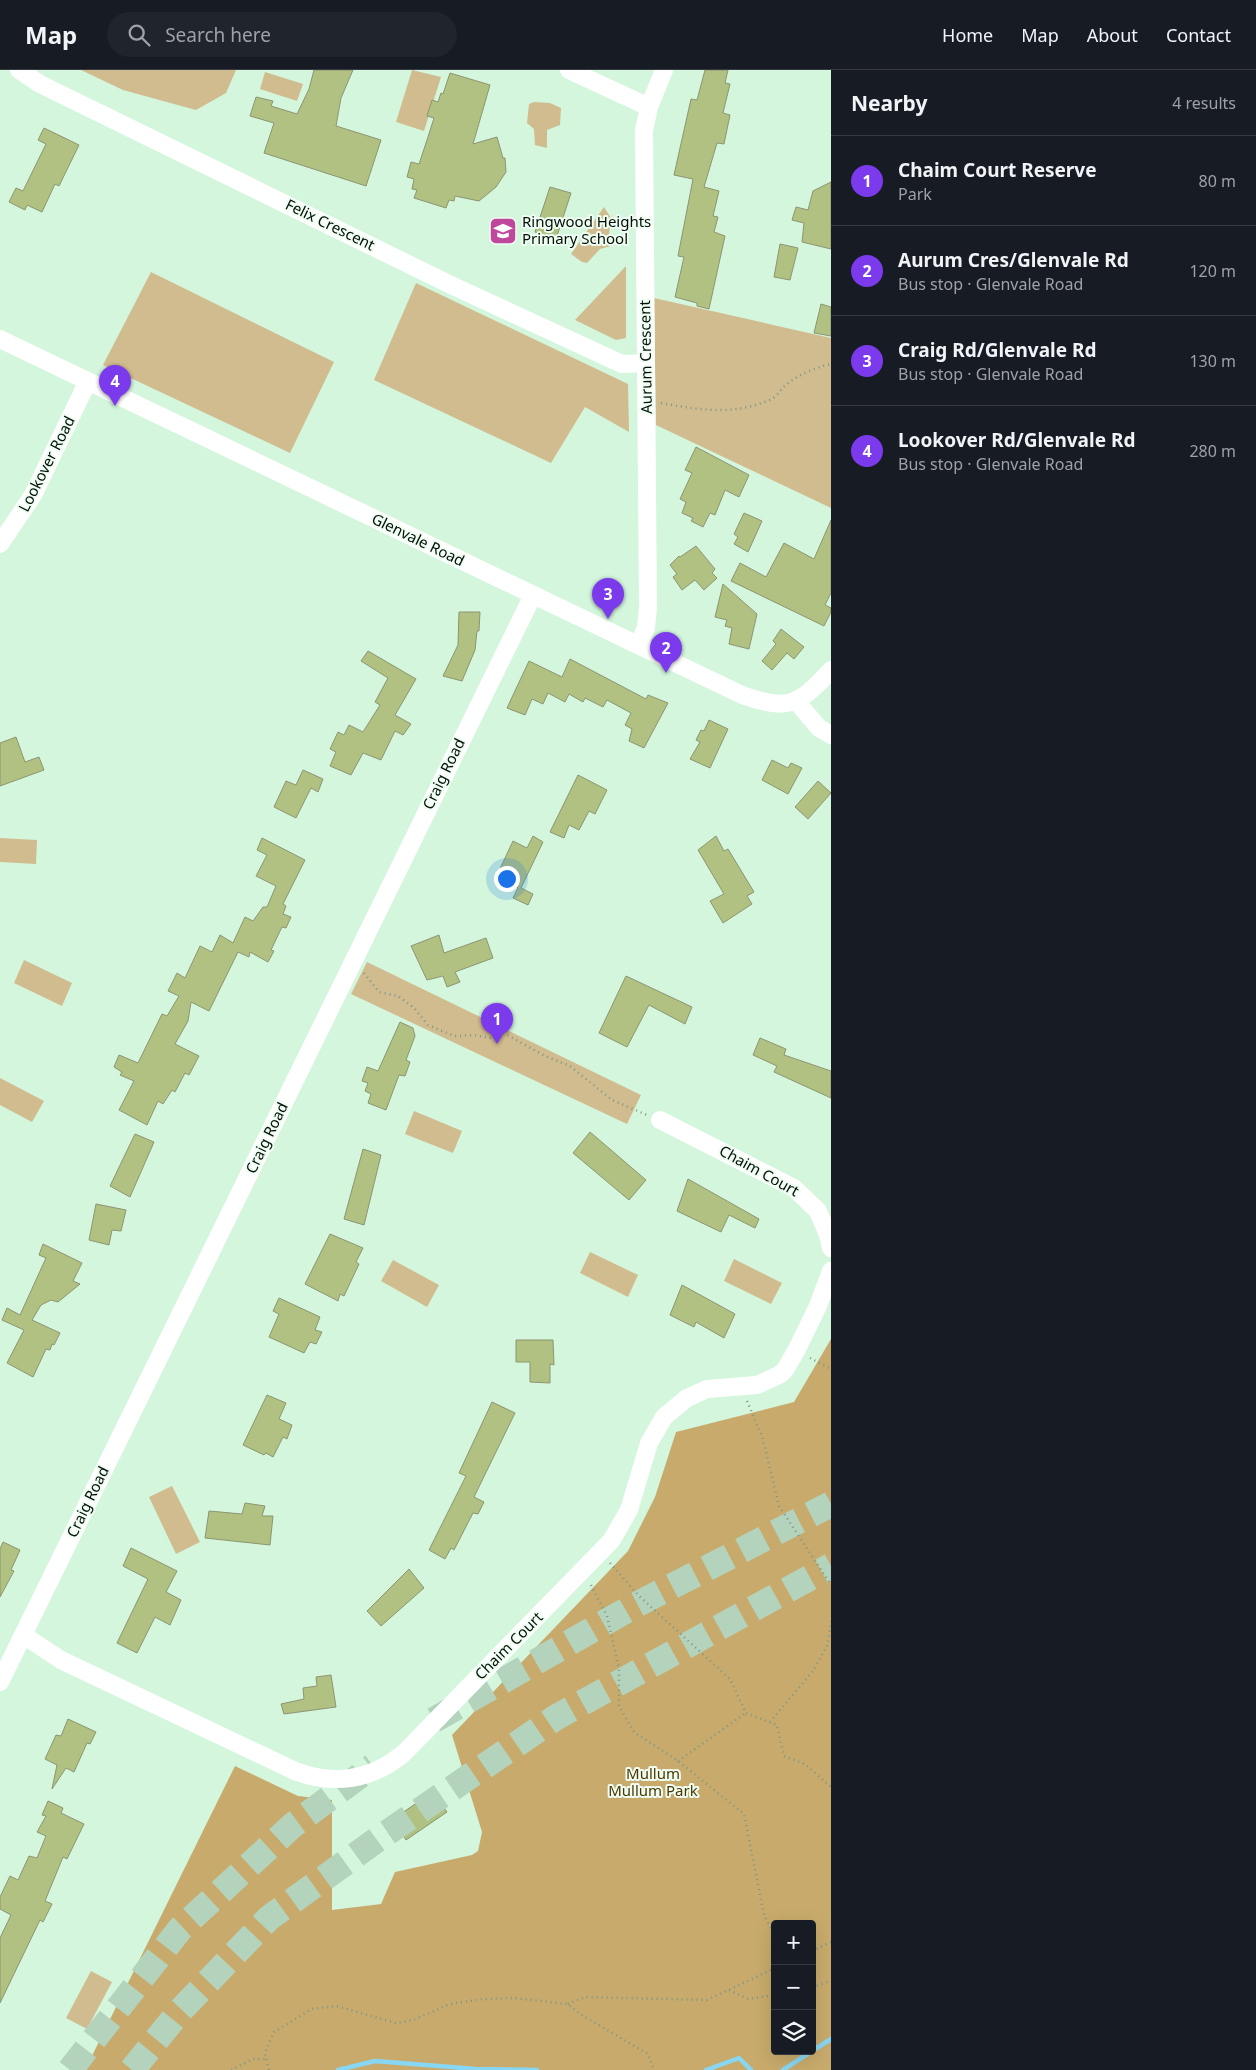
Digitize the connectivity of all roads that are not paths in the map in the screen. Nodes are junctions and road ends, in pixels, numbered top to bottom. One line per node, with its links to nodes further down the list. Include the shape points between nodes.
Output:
1 (19, 70): 6 (street, Felix Crescent, via 40,84 622,364)
2 (569, 70): 4 (street)
3 (664, 70): 4 (street, Aurum Crescent)
4 (649, 107): 6 (street, Aurum Crescent, via 644,130)
5 (0, 339): 7 (street, Glenvale Road)
6 (646, 363): 10 (street, Aurum Crescent, via 648,607 646,628)
7 (88, 381): 8 (street, Lookover Road, via 33,495); 9 (street, Glenvale Road)
8 (0, 544)
9 (533, 594): 10 (street, Glenvale Road); 17 (street, Craig Road)
10 (638, 645): 12 (street, Glenvale Road, via 751,698 777,705)
11 (831, 670): 12 (street)
12 (796, 701): 13 (street, via 819,728)
13 (831, 735)
14 (660, 1120): 15 (street, Chaim Court, via 780,1179 802,1194 824,1223)
15 (831, 1248)
16 (831, 1271): 17 (street, Chaim Court, via 785,1370 768,1382 757,1385 716,1387 697,1392 664,1417 649,1443 625,1519 601,1553 404,1752 376,1772 350,1779 327,1780 295,1771)
17 (21, 1640): 18 (street, Craig Road)
18 (0, 1680)

